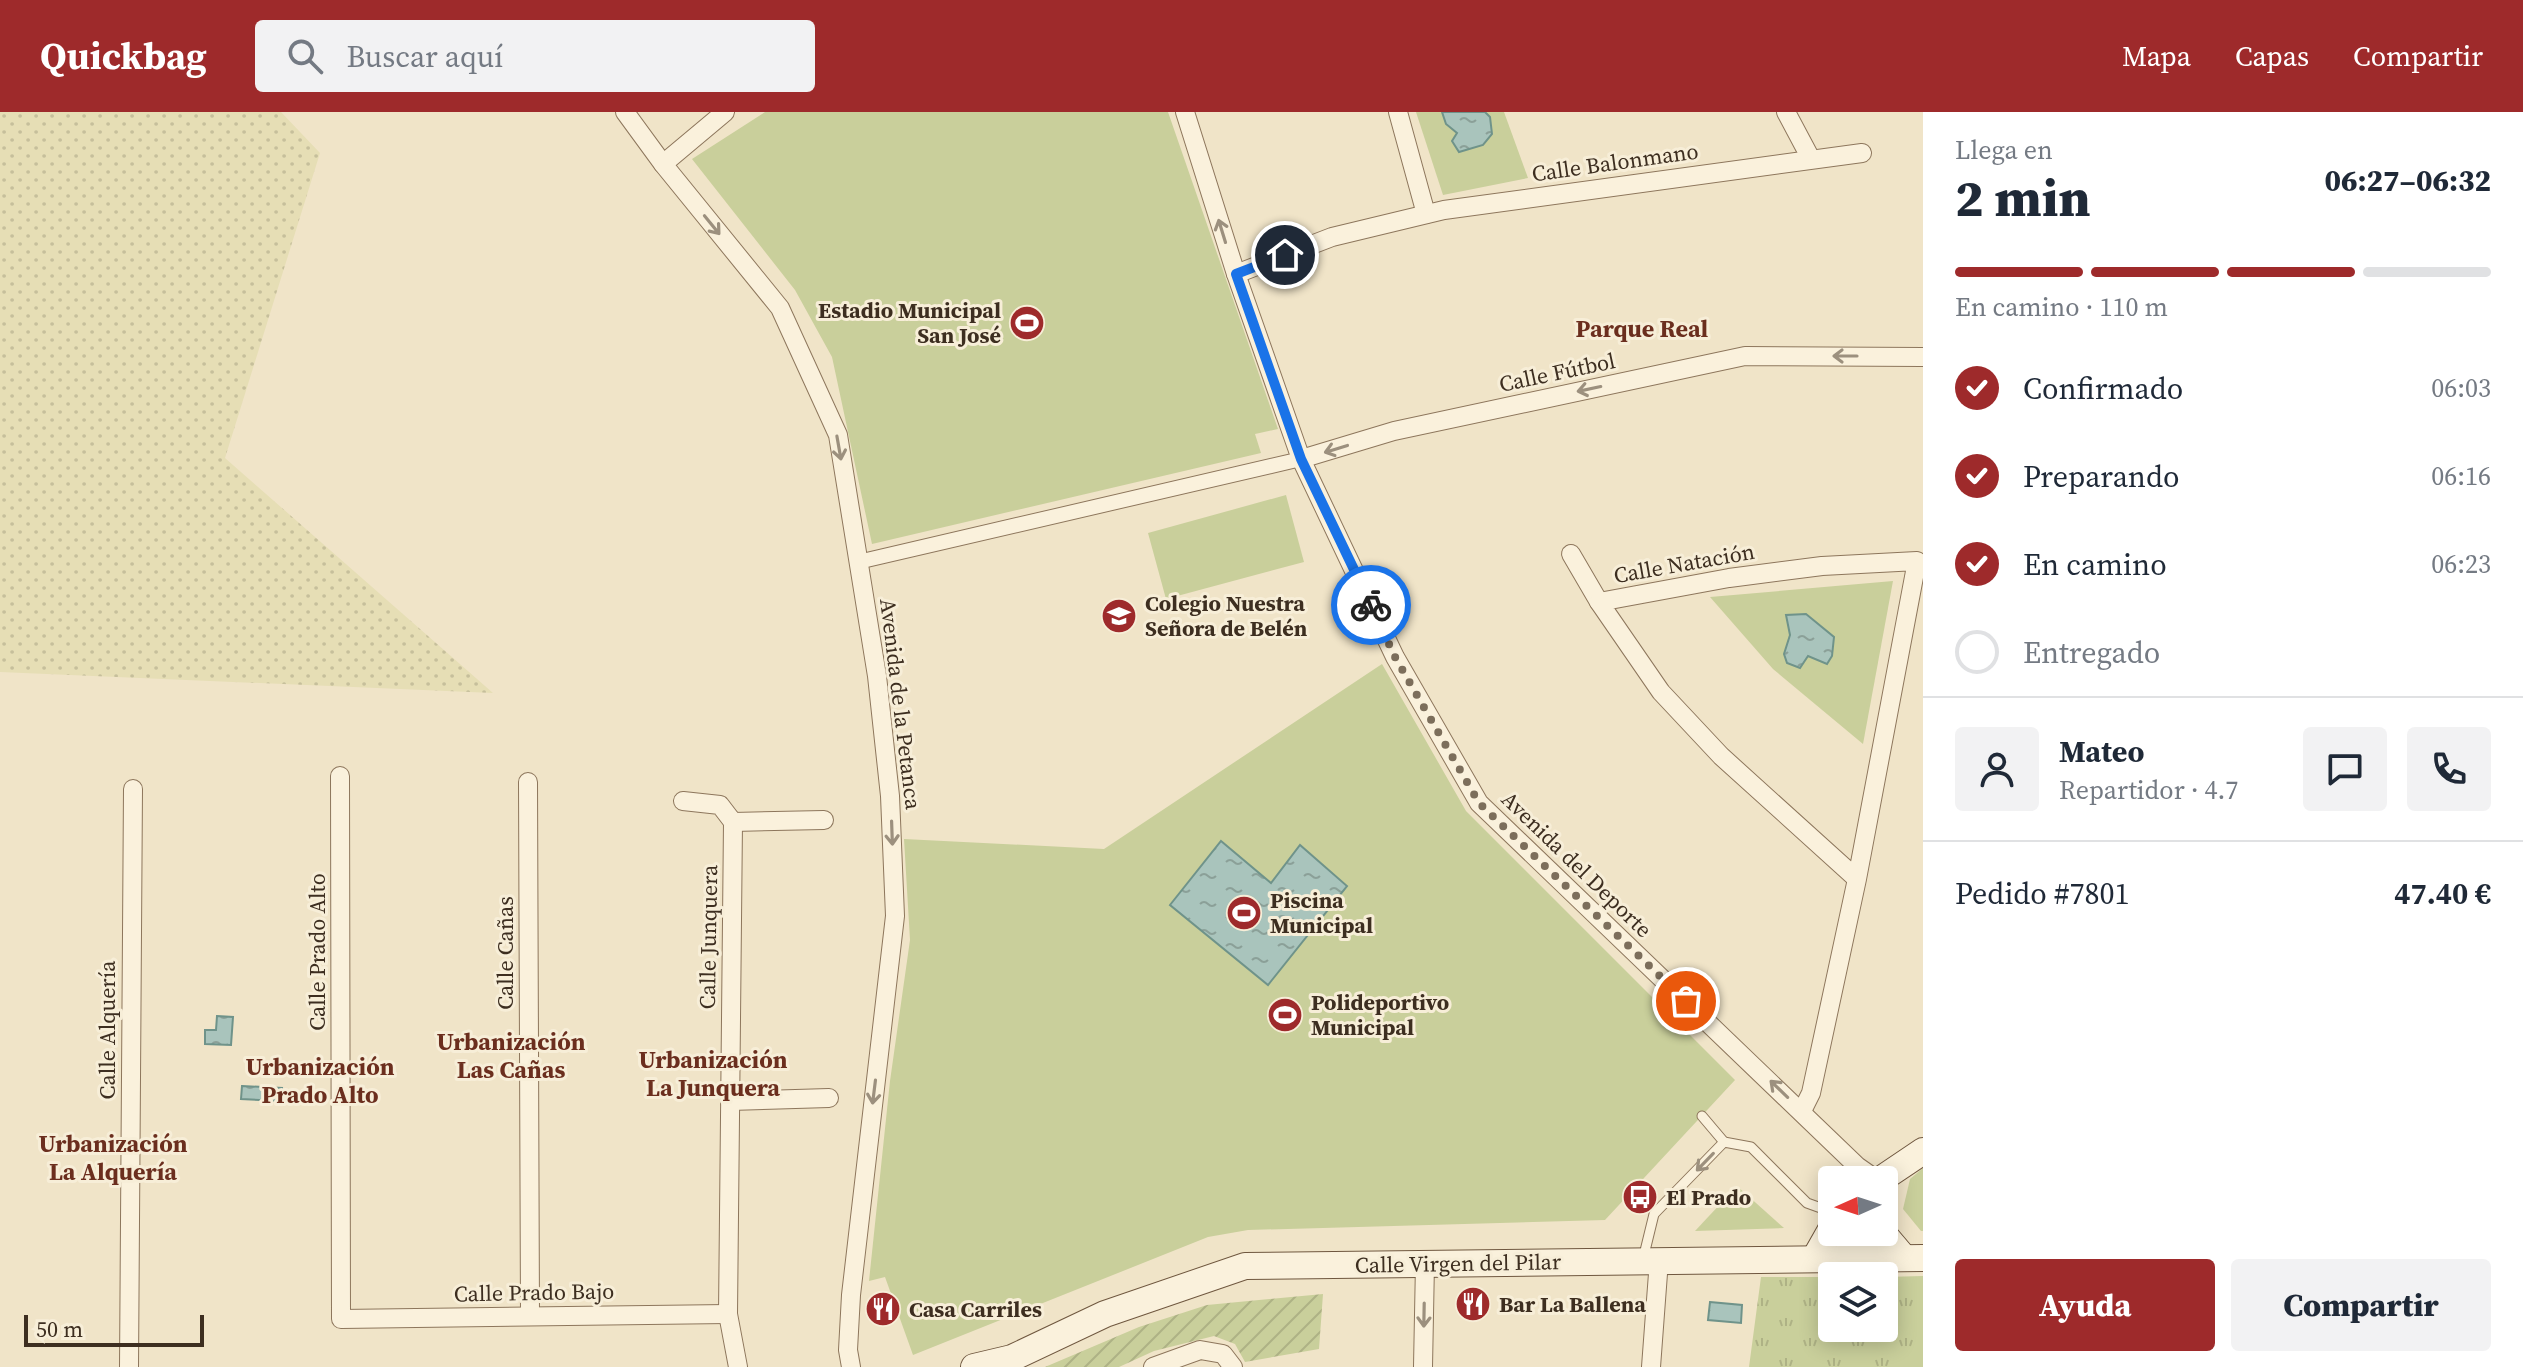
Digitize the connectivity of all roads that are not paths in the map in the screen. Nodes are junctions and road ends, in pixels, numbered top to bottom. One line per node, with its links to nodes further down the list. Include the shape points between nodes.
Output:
1 (625, 112): 8 (street, Avenida de la Petanca)
2 (725, 112): 8 (street)
3 (1185, 112): 10 (street, Avenida del Deporte, one-way to 3)
4 (1398, 112): 9 (street)
5 (1786, 112): 7 (street)
6 (1862, 153): 7 (street, Calle Balonmano)
7 (1811, 159): 9 (street, Calle Balonmano)
8 (663, 164): 14 (street, Avenida de la Petanca, one-way to 14, via 780,308 838,435)
9 (1426, 214): 10 (street, Calle Balonmano, via 1332,237)
10 (1236, 274): 12 (street, Avenida del Deporte)
11 (1923, 357): 12 (street, Calle Fútbol, one-way to 12, via 1745,356 1394,431)
12 (1301, 459): 14 (street); 26 (street, Avenida del Deporte, one-way to 12, via 1479,803 1395,657)
13 (1571, 554): 16 (street)
14 (858, 562): 45 (street, Avenida de la Petanca, one-way to 45, via 890,796 895,916 851,1295)
15 (1920, 562): 16 (street, Calle Natación, via 1822,566); 23 (street, Calle Natación)
16 (1599, 602): 23 (street, Calle Natación, via 1661,692 1721,756)
17 (340, 776): 41 (street, Calle Prado Alto)
18 (528, 782): 40 (street, Calle Cañas)
19 (133, 789): 43 (street, Calle Alquería)
20 (683, 801): 22 (street, via 720,805)
21 (824, 820): 22 (street)
22 (733, 822): 25 (street, Calle Junquera)
23 (1857, 879): 26 (street, Calle Natación, via 1811,1093)
24 (829, 1098): 25 (street)
25 (730, 1101): 39 (street, Calle Junquera)
26 (1802, 1111): 30 (street, Avenida del Deporte)
27 (1702, 1116): 28 (lane)
28 (1724, 1142): 32 (lane, via 1751,1147 1807,1203); 37 (lane, one-way to 37, via 1654,1214)
29 (1923, 1151): 31 (main road)
30 (1857, 1166)
31 (1898, 1167)
32 (1818, 1207)
33 (1898, 1245): 36 (main road)
34 (1822, 1246): 35 (main road)
35 (1815, 1258): 36 (main road, Calle Virgen del Pilar); 37 (main road, Calle Virgen del Pilar)
36 (1914, 1258)
37 (1651, 1260): 38 (main road, Calle Virgen del Pilar); 50 (street)
38 (1425, 1263): 42 (main road, Calle Virgen del Pilar, via 1245,1266 1105,1314); 49 (street, one-way to 49)
39 (728, 1314): 40 (street, Calle Prado Bajo); 44 (street, Calle Junquera)
40 (530, 1316): 41 (street, Calle Prado Bajo)
41 (341, 1319)
42 (1006, 1363): 46 (main road, Calle Virgen del Pilar)
43 (129, 1367)
44 (738, 1367)
45 (851, 1367)
46 (974, 1367)
47 (1153, 1367): 48 (street, via 1200,1350 1223,1354)
48 (1233, 1367)
49 (1423, 1367)
50 (1651, 1367)

